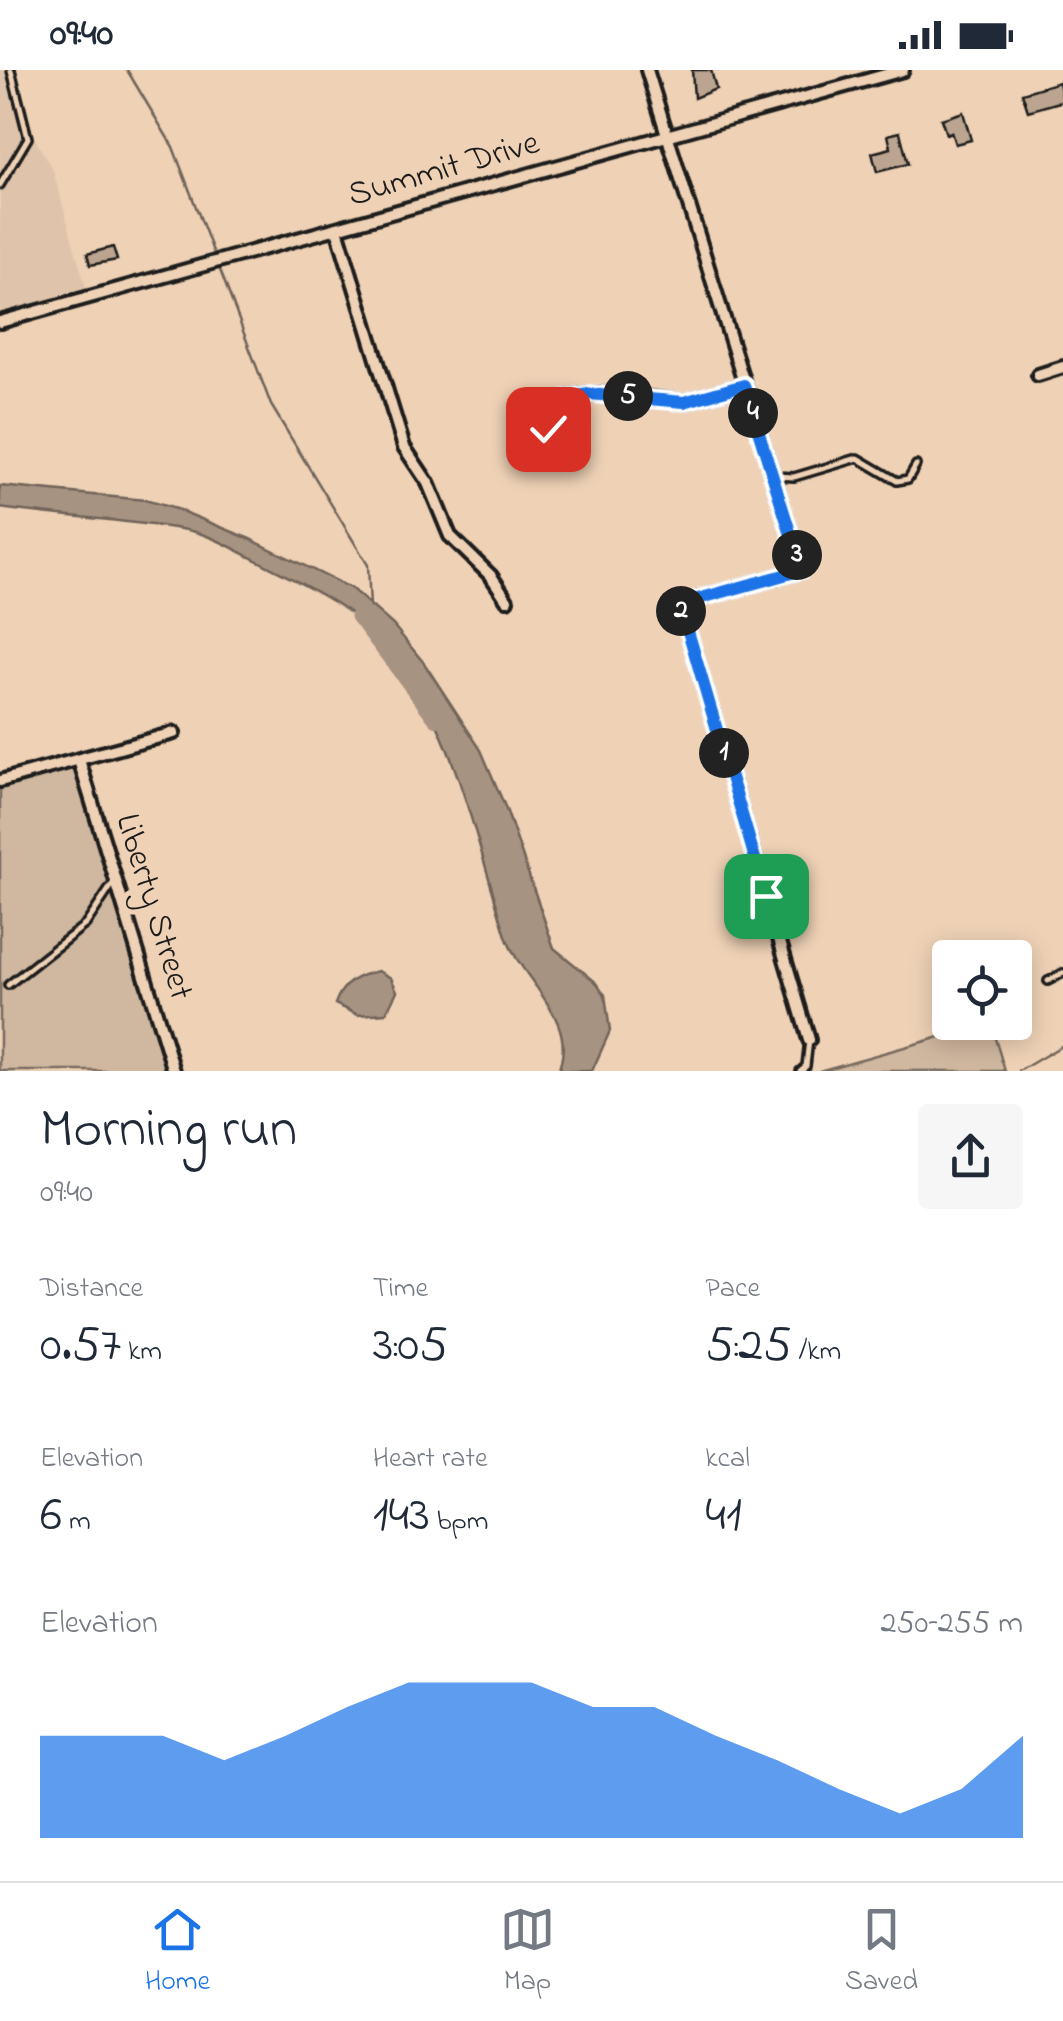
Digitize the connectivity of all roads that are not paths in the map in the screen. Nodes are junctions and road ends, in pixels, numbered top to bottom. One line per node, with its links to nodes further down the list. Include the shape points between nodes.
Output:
1 (11, 70): 5 (lane, via 28,138)
2 (647, 70): 4 (street)
3 (903, 70): 4 (street, Summit Drive)
4 (668, 138): 6 (street, Summit Drive); 10 (street)
5 (0, 186)
6 (337, 229): 7 (street, Summit Drive); 15 (street, via 404,447 450,536)
7 (0, 322)
8 (1063, 368): 9 (street)
9 (1038, 374)
10 (744, 385): 11 (street, via 684,402); 14 (street)
11 (564, 398)
12 (916, 465): 13 (lane, via 902,481 858,458)
13 (794, 477): 14 (lane); 14 (lane)
14 (774, 482): 23 (street, via 802,570 680,604)
15 (507, 600)
16 (174, 734): 17 (street)
17 (79, 760): 18 (street); 19 (street, Liberty Street)
18 (0, 781)
19 (116, 879): 22 (lane, via 86,924); 24 (street, Liberty Street)
20 (1063, 973): 21 (lane)
21 (1048, 980)
22 (8, 984)
23 (809, 1040): 25 (lane)
24 (174, 1071)
25 (800, 1071)

